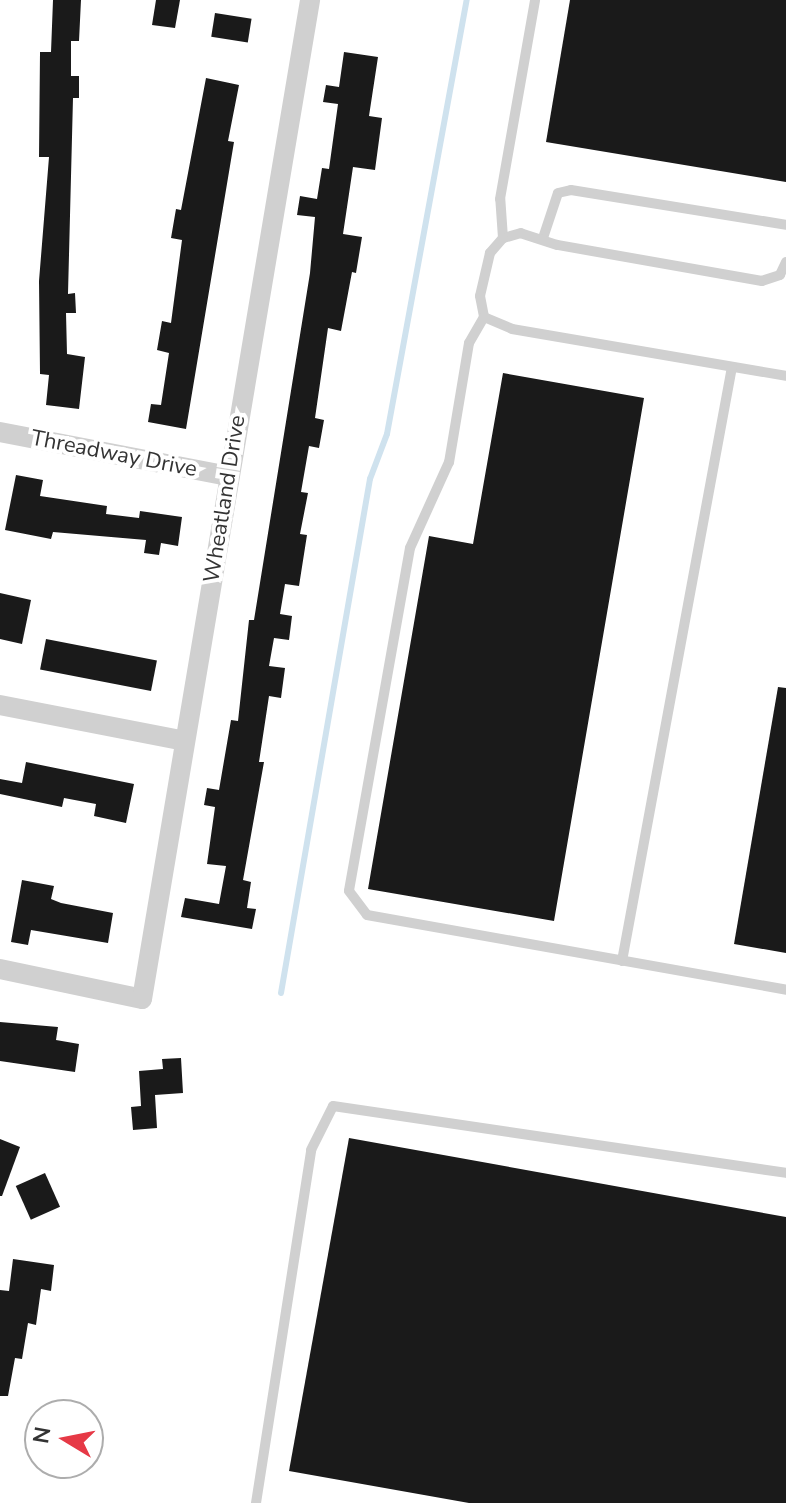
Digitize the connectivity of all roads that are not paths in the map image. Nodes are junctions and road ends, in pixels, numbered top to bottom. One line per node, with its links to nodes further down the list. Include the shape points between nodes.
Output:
1 (310, 0): 12 (street, Wheatland Drive)
2 (535, 0): 4 (lane, via 500,199)
3 (786, 225): 5 (lane, via 571,190 558,193)
4 (503, 238): 5 (lane, via 521,233); 8 (lane, via 483,275)
5 (543, 238): 7 (lane, via 762,281)
6 (786, 262): 7 (lane)
7 (783, 275)
8 (484, 317): 9 (lane, via 512,329); 15 (lane, via 469,343 449,462 410,548 349,891 367,915)
9 (732, 367): 10 (lane); 15 (lane)
10 (786, 376)
11 (0, 432): 12 (street, Threadway Drive)
12 (228, 476): 14 (street, Wheatland Drive)
13 (0, 705): 14 (street)
14 (185, 741): 16 (street, Wheatland Drive, via 142,999)
15 (622, 961): 17 (lane)
16 (0, 969)
17 (786, 990)
18 (786, 1173): 19 (lane, via 333,1106 311,1150)
19 (256, 1503)

